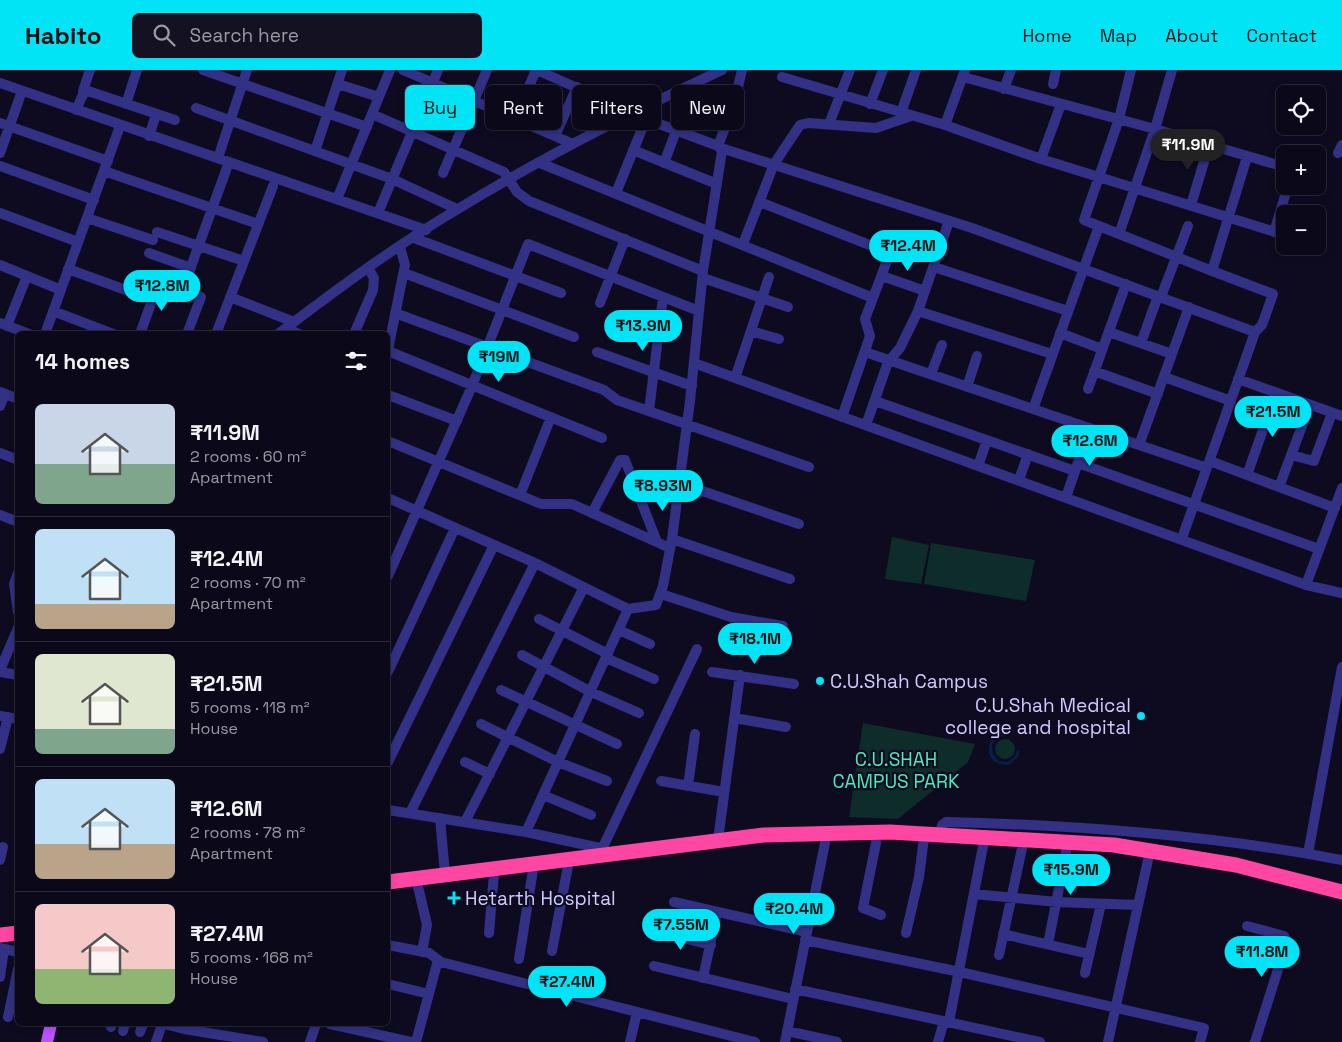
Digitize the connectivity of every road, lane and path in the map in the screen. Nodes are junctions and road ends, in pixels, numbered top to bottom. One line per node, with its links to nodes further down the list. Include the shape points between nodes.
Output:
1 (90, 70): 33 (street)
2 (137, 70): 39 (street)
3 (203, 70): 25 (street)
4 (247, 70): 25 (street)
5 (342, 70): 26 (street)
6 (390, 70): 35 (street)
7 (403, 70): 23 (street)
8 (438, 70): 23 (street)
9 (487, 70): 36 (street)
10 (537, 70): 20 (street); 29 (street)
11 (722, 70): 38 (street)
12 (742, 70): 69 (street)
13 (850, 70): 34 (street)
14 (883, 70): 40 (street)
15 (916, 70): 45 (street)
16 (1011, 70): 31 (street)
17 (1056, 70): 27 (street)
18 (1131, 70): 49 (street)
19 (1172, 70): 58 (street)
20 (558, 74): 30 (street)
21 (964, 74): 31 (street); 55 (street)
22 (782, 77): 34 (street)
23 (433, 82): 28 (street); 63 (street)
24 (0, 83): 32 (street)
25 (243, 83): 44 (street); 51 (street)
26 (338, 84): 35 (street); 44 (street)
27 (1053, 84)
28 (440, 85)
29 (530, 85)
30 (574, 85)
31 (1004, 89): 41 (street)
32 (22, 91): 43 (street); 53 (street)
33 (83, 91): 39 (street); 43 (street)
34 (841, 95): 40 (street); 52 (street)
35 (379, 98): 46 (street)
36 (475, 98)
37 (572, 98): 66 (street)
38 (661, 98)
39 (126, 104): 47 (street)
40 (870, 104): 45 (street)
41 (1061, 104): 49 (street); 76 (street)
42 (196, 108): 51 (street)
43 (76, 110): 56 (street)
44 (328, 113): 57 (street); 72 (street)
45 (901, 113): 48 (street)
46 (372, 114): 57 (street); 63 (street)
47 (156, 115): 50 (street); 65 (street)
48 (912, 116): 52 (street, via 876,128); 55 (street)
49 (1118, 119): 58 (street); 86 (street)
50 (175, 120)
51 (231, 120): 72 (street); 75 (street)
52 (829, 124): 81 (street, via 800,125)
53 (4, 125): 73 (street); 84 (street)
54 (661, 125): 64 (street)
55 (945, 125): 76 (street)
56 (120, 126): 65 (street); 84 (street)
57 (367, 126): 80 (street)
58 (1155, 129): 68 (street); 91 (street)
59 (462, 130): 70 (street)
60 (542, 130): 66 (street)
61 (598, 130): 67 (street)
62 (642, 130): 71 (street)
63 (412, 131): 70 (street); 87 (street)
64 (676, 131): 69 (street); 79 (street)
65 (149, 136): 75 (street)
66 (555, 136): 67 (street)
67 (573, 144): 78 (street)
68 (1209, 145): 74 (street); 97 (street)
69 (720, 147): 81 (street); 89 (street)
70 (454, 149): 85 (street); 88 (street, via 504,172)
71 (634, 150): 79 (street); 92 (street)
72 (315, 151): 80 (street)
73 (0, 152)
74 (1247, 157): 82 (street); 102 (street)
75 (218, 158): 77 (street)
76 (1041, 159): 86 (street)
77 (229, 162): 94 (street); 98 (street)
78 (540, 162): 88 (street); 92 (street)
79 (664, 162): 89 (street)
80 (351, 164): 87 (street); 94 (street)
81 (774, 164): 96 (street); 104 (street)
82 (1276, 165)
83 (0, 166): 95 (street)
84 (106, 166): 95 (street); 98 (street)
85 (443, 173)
86 (1100, 177): 91 (street); 106 (street, via 1084,220)
87 (392, 179): 99 (street); 101 (street)
88 (510, 180): 99 (street); 113 (street, via 528,201)
89 (716, 184): 109 (street)
90 (273, 186): 105 (street)
91 (1136, 187): 97 (street); 111 (street)
92 (616, 192): 109 (street)
93 (1285, 195): 110 (street)
94 (337, 199): 101 (street)
95 (94, 200): 103 (street)
96 (760, 202): 115 (street); 133 (street, via 888,251 890,255)
97 (1191, 205): 102 (street)
98 (214, 207): 105 (street); 116 (street)
99 (457, 209): 108 (street)
100 (0, 213): 114 (street)
101 (378, 213): 108 (street)
102 (1228, 217): 110 (street); 127 (street)
103 (87, 218): 114 (street); 116 (street)
104 (949, 221): 122 (street); 125 (street)
105 (258, 224): 120 (street)
106 (1099, 226): 111 (street); 125 (street)
107 (1188, 226): 119 (street)
108 (426, 230): 112 (street)
109 (711, 231): 115 (street); 129 (street)
110 (1274, 232)
111 (1119, 234): 119 (street)
112 (414, 238): 117 (street); 131 (street)
113 (625, 239): 129 (street); 132 (street)
114 (78, 242): 126 (street)
115 (743, 244): 146 (street)
116 (200, 245): 120 (street); 123 (street)
117 (400, 246): 124 (street); 128 (street, via 405,259)
118 (149, 254): 123 (street)
119 (1177, 256): 127 (street); 143 (street)
120 (244, 261): 142 (street)
121 (0, 265): 130 (street)
122 (934, 267): 139 (street); 155 (street)
123 (191, 268): 137 (street)
124 (368, 268): 158 (street); 165 (street, via 374,278 374,290)
125 (1083, 268): 136 (street); 155 (street)
126 (68, 270): 138 (street); 140 (street)
127 (1212, 271): 169 (street, via 1273,294 1262,325)
128 (404, 272): 153 (street); 156 (street)
129 (703, 275): 147 (street); 154 (street)
130 (27, 276): 138 (street); 157 (street)
131 (515, 276): 132 (street, via 528,244); 141 (street); 153 (street)
132 (610, 276): 145 (street); 148 (street)
133 (882, 276): 139 (street); 146 (street)
134 (769, 277): 147 (street)
135 (159, 281): 162 (street)
136 (1126, 284): 143 (street); 167 (street)
137 (184, 286)
138 (61, 290): 152 (street)
139 (925, 292): 151 (street)
140 (134, 293)
141 (561, 293)
142 (230, 296): 158 (street); 164 (street)
143 (1160, 296): 150 (street); 173 (street)
144 (201, 297): 163 (street)
145 (663, 297): 154 (street); 186 (street)
146 (873, 298): 179 (street, via 865,318 870,336)
147 (761, 299): 149 (street); 166 (street)
148 (600, 303)
149 (788, 307)
150 (1189, 307): 169 (street); 181 (street)
151 (918, 310): 180 (street); 183 (street, via 900,348)
152 (53, 311): 160 (street); 161 (street)
153 (501, 311): 170 (street); 175 (street)
154 (699, 311): 184 (street)
155 (1068, 311): 168 (street)
156 (395, 312): 171 (street); 175 (street)
157 (4, 324): 159 (street)
158 (286, 328)
159 (22, 331)
160 (46, 331)
161 (105, 331)
162 (141, 331)
163 (188, 331)
164 (220, 331)
165 (355, 331)
166 (751, 331): 172 (street); 189 (street)
167 (1109, 332): 173 (street); 176 (street)
168 (1060, 333): 176 (street); 180 (street)
169 (1254, 333): 190 (street)
170 (574, 337)
171 (390, 339)
172 (779, 339)
173 (1140, 343): 181 (street)
174 (942, 344): 187 (street)
175 (487, 348): 191 (street); 205 (street, via 604,390 614,399)
176 (1102, 349): 185 (street)
177 (390, 351): 191 (street)
178 (597, 352): 186 (street)
179 (865, 352): 183 (street); 208 (street)
180 (1052, 354): 204 (street)
181 (1172, 354): 188 (street)
182 (977, 356): 193 (street)
183 (889, 360): 187 (street); 200 (street)
184 (694, 363): 189 (street); 192 (street)
185 (1094, 371): 194 (street); 197 (street)
186 (654, 372): 192 (street); 205 (street)
187 (931, 374): 193 (street)
188 (1164, 377): 197 (street); 201 (street)
189 (735, 378): 208 (street)
190 (1238, 379): 196 (street); 201 (street)
191 (472, 386): 207 (street); 209 (street)
192 (692, 386): 210 (street)
193 (967, 386): 204 (street)
194 (1088, 389)
195 (2, 393): 199 (street); 203 (street)
196 (1276, 393): 202 (street); 226 (street)
197 (1158, 394): 216 (street)
198 (390, 396): 209 (street)
199 (15, 398)
200 (875, 401): 211 (street); 214 (street)
201 (1231, 401): 222 (street)
202 (1310, 405): 206 (street); 219 (street)
203 (0, 406)
204 (1033, 409): 212 (street)
205 (649, 411): 210 (street)
206 (1337, 414): 219 (street, via 1314,461)
207 (551, 417): 213 (street); 231 (street)
208 (842, 417): 211 (street)
209 (457, 421): 221 (street)
210 (687, 424): 224 (street); 228 (street)
211 (866, 425): 223 (street)
212 (1090, 428): 216 (street); 225 (street)
213 (602, 438)
214 (987, 440): 218 (street); 223 (street)
215 (390, 442): 221 (street)
216 (1139, 445): 222 (street)
217 (0, 453): 220 (street)
218 (1028, 454): 225 (street); 227 (street)
219 (1291, 455): 229 (street)
220 (15, 459)
221 (439, 462): 231 (street); 235 (street)
222 (1208, 465): 226 (street); 234 (street)
223 (978, 466): 227 (street)
224 (809, 467)
225 (1077, 467): 232 (street); 234 (street)
226 (1246, 475): 229 (street)
227 (1019, 480): 232 (street)
228 (679, 484): 240 (street); 244 (street)
229 (1279, 487): 236 (street)
230 (1342, 488): 236 (street)
231 (520, 495): 237 (street, via 545,505 569,503)
232 (1066, 497): 242 (street)
233 (390, 499): 235 (street)
234 (1194, 505): 242 (street); 246 (street)
235 (417, 511): 241 (street); 248 (street)
236 (1337, 512): 246 (street)
237 (592, 513): 243 (street); 243 (street, via 620,460 625,460)
238 (0, 515): 239 (street)
239 (15, 521)
240 (799, 524)
241 (455, 528): 245 (street); 266 (street)
242 (1182, 538): 250 (street)
243 (657, 542): 244 (street)
244 (671, 544): 249 (street); 253 (street)
245 (494, 545): 247 (street); 287 (street)
246 (1319, 548): 250 (street)
247 (535, 562): 251 (street); 297 (street)
248 (390, 572)
249 (790, 579)
250 (1306, 585): 252 (street)
251 (584, 587): 254 (street); 258 (street)
252 (1342, 593)
253 (661, 594): 254 (street, via 656,605); 256 (street, via 731,617)
254 (628, 609): 257 (street)
255 (539, 619): 258 (street)
256 (783, 626)
257 (619, 630): 260 (street); 263 (street)
258 (562, 631): 263 (street); 264 (street)
259 (15, 635): 267 (street)
260 (650, 644)
261 (697, 649): 311 (street)
262 (522, 655): 264 (street)
263 (607, 656): 271 (street); 274 (street)
264 (544, 667): 274 (street); 275 (street)
265 (1342, 667): 280 (street)
266 (390, 668)
267 (0, 671): 269 (street)
268 (712, 672): 270 (street)
269 (15, 674)
270 (740, 675): 272 (street); 278 (street)
271 (654, 679)
272 (794, 684)
273 (501, 690): 275 (street)
274 (591, 692): 276 (street); 281 (street)
275 (526, 702): 281 (street); 284 (street)
276 (639, 713)
277 (8, 717): 286 (street)
278 (734, 718): 282 (street); 294 (street)
279 (481, 724): 284 (street)
280 (1337, 725): 312 (street)
281 (575, 726): 285 (street); 289 (street)
282 (786, 727)
283 (695, 734): 293 (street)
284 (508, 738): 289 (street); 290 (street)
285 (617, 744)
286 (0, 749)
287 (390, 758)
288 (465, 762): 290 (street)
289 (558, 762): 291 (street); 295 (street)
290 (490, 774): 300 (street)
291 (607, 781)
292 (661, 781): 293 (street)
293 (688, 786): 294 (street)
294 (724, 792): 307 (street)
295 (543, 795): 298 (street); 301 (street)
296 (390, 810): 297 (street)
297 (410, 813): 299 (street)
298 (591, 815)
299 (440, 818): 300 (street); 317 (street)
300 (465, 822): 301 (street)
301 (526, 832): 311 (street)
302 (826, 836): 304 (highway, via 915,833); 305 (highway); 307 (highway, via 764,835); 315 (highway); 339 (street)
303 (985, 836): 304 (highway); 306 (highway); 323 (street)
304 (932, 837): 305 (highway); 312 (street, via 946,822 1035,824 1177,835); 336 (street)
305 (877, 838): 330 (street, via 863,908)
306 (1024, 839): 308 (highway); 324 (street)
307 (718, 840): 311 (highway)
308 (1068, 842): 310 (highway); 326 (street)
309 (3, 847): 313 (street)
310 (1150, 851): 322 (highway, via 1236,865); 328 (street)
311 (602, 852): 317 (highway)
312 (1308, 854): 314 (street)
313 (0, 860)
314 (1342, 860)
315 (568, 866): 316 (highway); 344 (street)
316 (533, 870): 318 (highway); 349 (street)
317 (445, 874): 319 (highway)
318 (494, 874): 319 (highway); 335 (street)
319 (416, 881): 320 (highway); 321 (highway); 346 (street, via 427,931)
320 (390, 882)
321 (390, 887)
322 (1342, 892)
323 (974, 894): 324 (street); 352 (street)
324 (1011, 898): 326 (street); 337 (street)
325 (674, 902): 329 (street)
326 (1057, 902): 327 (street); 341 (street)
327 (1101, 904): 328 (street); 347 (street)
328 (1138, 905): 360 (street)
329 (717, 912): 339 (street); 343 (street)
330 (881, 915)
331 (1247, 926): 384 (street, via 1284,936 1287,941)
332 (15, 928): 333 (highway)
333 (0, 930)
334 (658, 932): 343 (street)
335 (489, 933)
336 (906, 933)
337 (1003, 934): 341 (street); 348 (street)
338 (15, 935): 340 (highway)
339 (806, 936): 352 (street); 359 (street)
340 (1, 944): 345 (street); 354 (street)
341 (1048, 944): 347 (street)
342 (390, 945): 346 (street)
343 (711, 945): 355 (street)
344 (552, 950)
345 (15, 951)
346 (422, 952): 350 (street, via 432,954)
347 (1089, 954): 353 (street)
348 (999, 955)
349 (519, 959)
350 (438, 960): 358 (street); 361 (street)
351 (654, 966): 355 (street)
352 (960, 972): 360 (street); 363 (street)
353 (1084, 973)
354 (0, 977)
355 (703, 978): 359 (street)
356 (15, 983): 362 (street)
357 (390, 984): 358 (street)
358 (429, 994): 376 (street)
359 (794, 994): 363 (street); 369 (street)
360 (1115, 1008): 382 (street); 383 (street, via 1204,1028)
361 (637, 1012): 377 (street); 378 (street)
362 (8, 1017)
363 (946, 1022): 380 (street); 381 (street)
364 (51, 1026): 370 (main road)
365 (56, 1026): 371 (main road)
366 (315, 1026): 374 (street)
367 (339, 1026): 375 (street)
368 (162, 1027): 372 (street); 373 (street)
369 (786, 1037): 379 (street)
370 (47, 1042)
371 (52, 1042)
372 (156, 1042)
373 (263, 1042)
374 (310, 1042)
375 (411, 1042)
376 (416, 1042)
377 (630, 1042)
378 (755, 1042)
379 (837, 1042)
380 (938, 1042)
381 (1040, 1042)
382 (1108, 1042)
383 (1200, 1042)
384 (1255, 1042)

